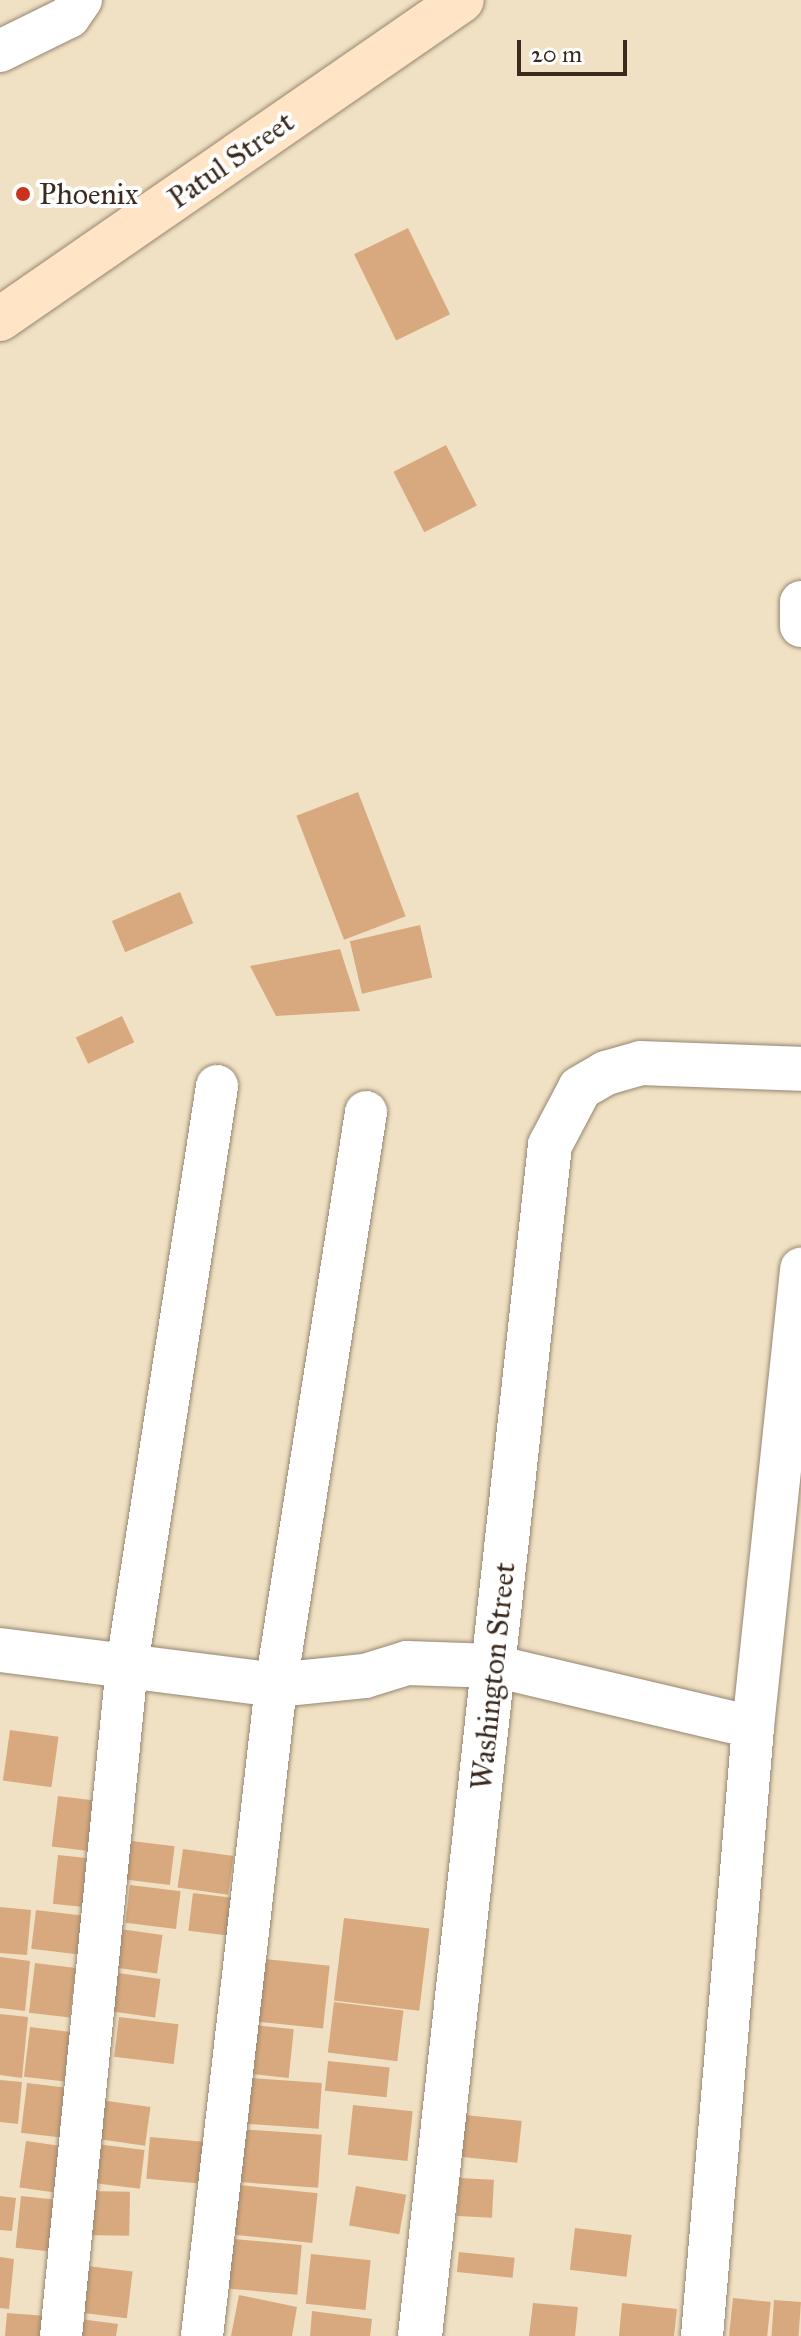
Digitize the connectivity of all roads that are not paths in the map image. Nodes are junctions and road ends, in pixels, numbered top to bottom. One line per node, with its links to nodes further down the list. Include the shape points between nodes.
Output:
1 (81, 0): 3 (street, via 69,17)
2 (462, 0): 4 (main road, Patul Street)
3 (0, 51)
4 (0, 319)
5 (801, 602): 6 (street)
6 (801, 626)
7 (801, 1069): 13 (street, Washington Street, via 641,1063 580,1088 550,1145)
8 (217, 1086): 12 (street)
9 (366, 1112): 14 (street)
10 (801, 1269): 15 (street)
11 (0, 1650): 12 (street)
12 (127, 1665): 14 (street); 16 (street)
13 (494, 1666): 14 (street, via 407,1663 365,1676); 15 (street); 18 (street, Washington Street)
14 (276, 1685): 17 (street)
15 (753, 1727): 19 (street)
16 (61, 2336)
17 (202, 2336)
18 (420, 2336)
19 (702, 2336)

